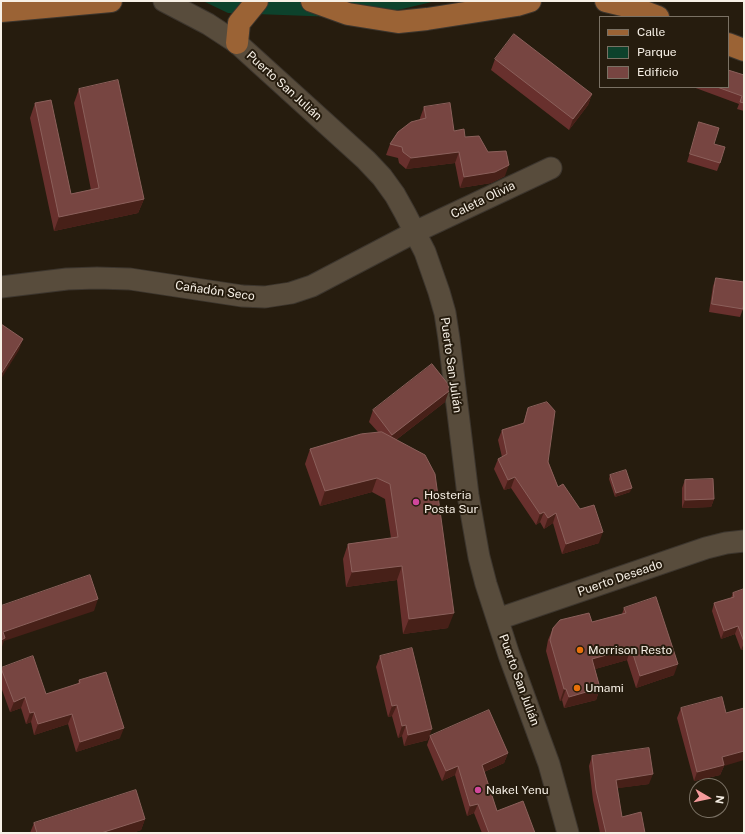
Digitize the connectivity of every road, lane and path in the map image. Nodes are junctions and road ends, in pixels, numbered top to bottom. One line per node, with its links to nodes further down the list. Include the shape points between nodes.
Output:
1 (111, 1): 7 (main road)
2 (164, 1): 9 (street, Puerto San Julián, via 208,24)
3 (257, 1): 9 (main road, via 239,23)
4 (312, 1): 5 (main road, via 348,14 398,22 518,5)
5 (530, 1)
6 (606, 1): 8 (main road)
7 (1, 11)
8 (655, 16)
9 (237, 43): 13 (street, Puerto San Julián, via 366,160 395,195)
10 (729, 44): 11 (main road)
11 (744, 50)
12 (550, 168): 13 (street, Caleta Olivia)
13 (415, 232): 14 (street, Cañadón Seco, via 312,286 265,297 242,296 130,279 97,278); 16 (street, Puerto San Julián, via 432,271 445,313 473,527 486,584)
14 (1, 287)
15 (744, 541): 16 (street, Puerto Deseado, via 706,548)
16 (498, 619): 17 (street, Puerto San Julián, via 549,764)
17 (568, 833)

